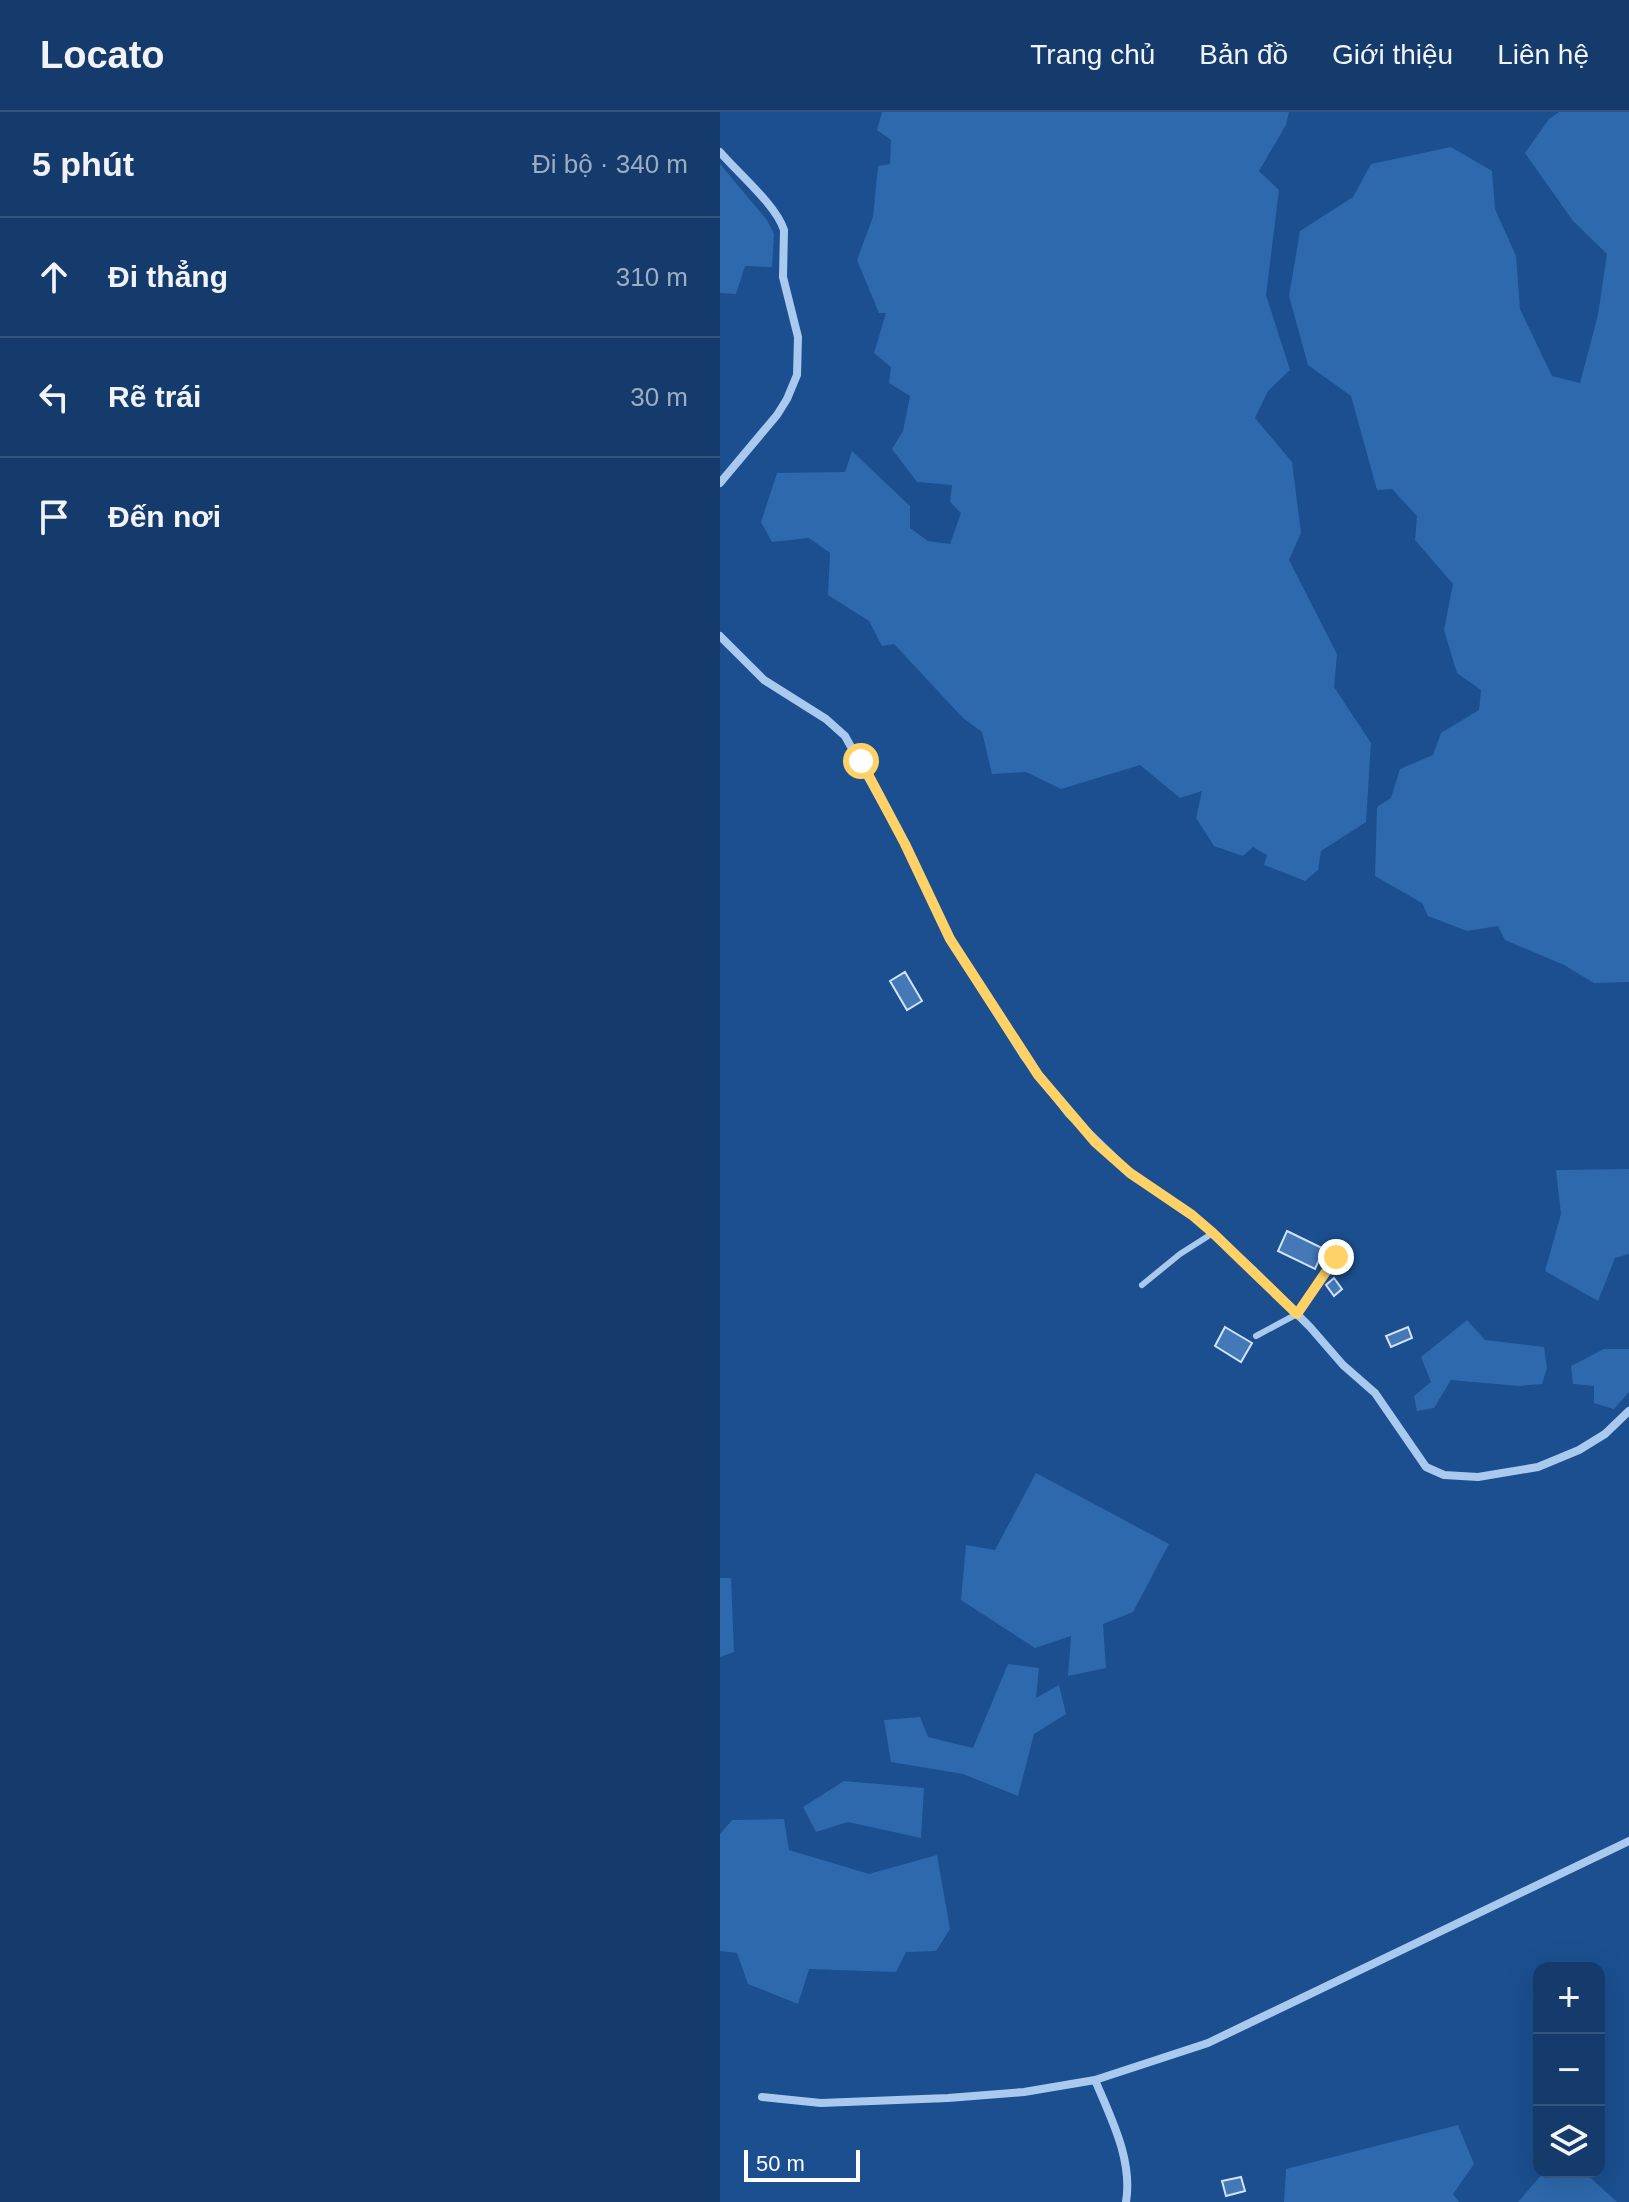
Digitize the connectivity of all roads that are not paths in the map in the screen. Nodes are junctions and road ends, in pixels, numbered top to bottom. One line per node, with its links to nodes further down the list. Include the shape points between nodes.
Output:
1 (720, 152): 2 (street, via 781,222 784,289 799,349 797,375 787,399)
2 (720, 483)
3 (720, 636): 4 (street, via 764,680 845,736 950,939 1024,1056 1069,1114 1130,1173)
4 (1213, 1233): 6 (lane); 7 (street)
5 (1336, 1257): 7 (lane)
6 (1142, 1285)
7 (1297, 1314): 8 (lane); 9 (street, via 1375,1393 1418,1459 1444,1475 1497,1476 1551,1463 1605,1434)
8 (1256, 1336)
9 (1629, 1411)
10 (1629, 1841): 11 (street, via 1208,2043)
11 (1095, 2080): 12 (street, via 973,2097 821,2103); 13 (street, via 1122,2149)
12 (762, 2097)
13 (1126, 2202)

